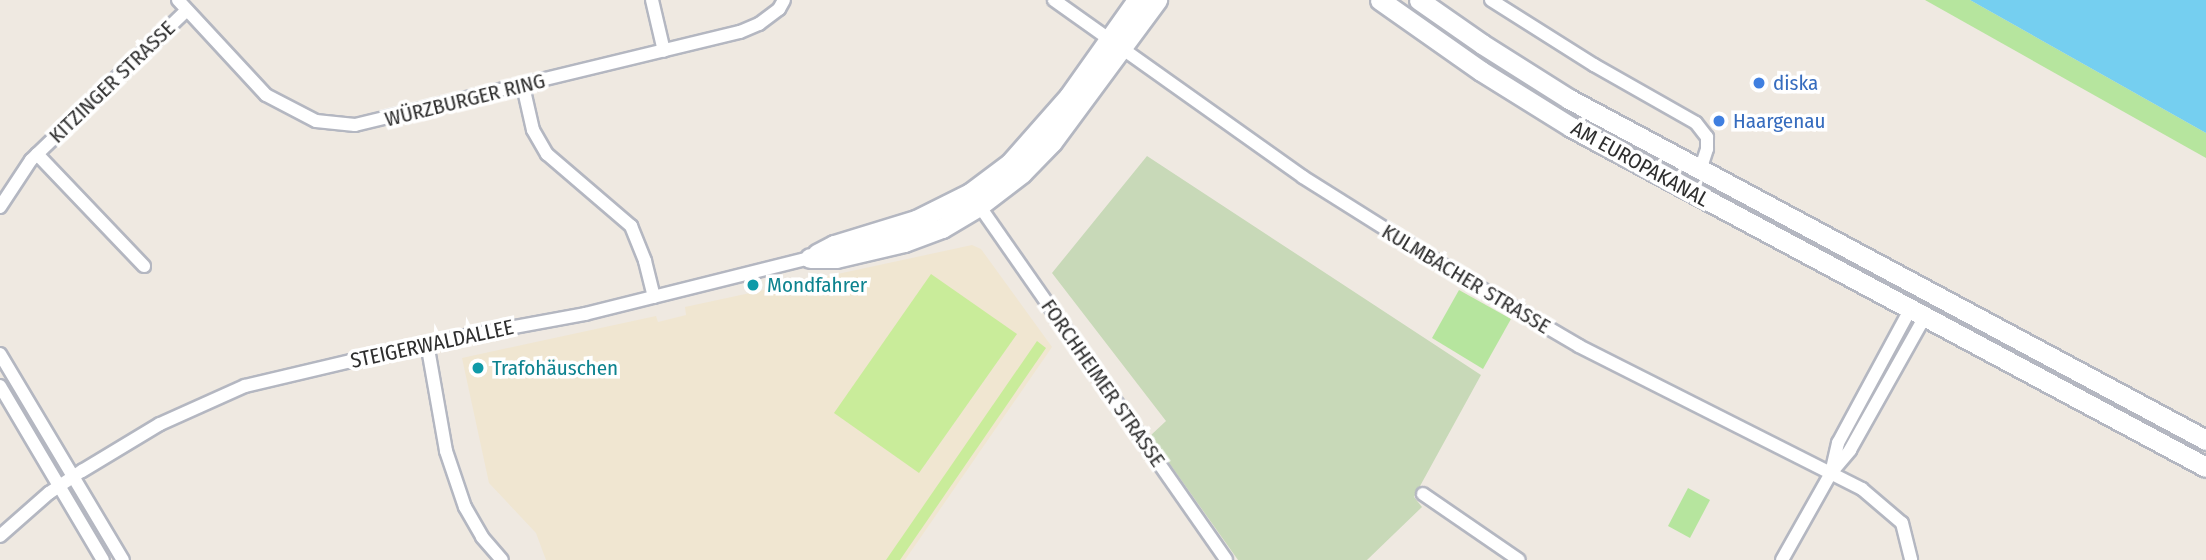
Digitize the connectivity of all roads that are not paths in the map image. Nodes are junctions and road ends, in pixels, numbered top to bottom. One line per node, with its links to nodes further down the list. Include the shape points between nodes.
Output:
1 (652, 0): 11 (street)
2 (784, 0): 11 (street, WÜRZBURGER RING, via 759,24)
3 (1054, 0): 10 (street, KULMBACHER STRASSE)
4 (1137, 0): 10 (main road, STEIGERWALDALLEE)
5 (1157, 0): 10 (main road, STEIGERWALDALLEE)
6 (1380, 0): 21 (main road, AM EUROPAKANAL, via 1571,127)
7 (1419, 0): 14 (main road, AM EUROPAKANAL, via 1569,99)
8 (1491, 0): 14 (street, AM EUROPAKANAL, via 1696,123 1707,136)
9 (182, 5): 12 (street, WÜRZBURGER RING, via 267,95 316,121 365,124); 13 (street, KITZINGER STRASSE)
10 (1116, 45): 15 (main road, STEIGERWALDALLEE, via 1052,142 1022,173); 27 (street, KULMBACHER STRASSE, via 1373,223 1523,314)
11 (664, 51): 12 (street, WÜRZBURGER RING)
12 (523, 86): 20 (street, via 533,130 547,154 631,226)
13 (37, 154): 16 (street, KITZINGER STRASSE); 18 (street, KITZINGER STRASSE)
14 (1700, 171): 19 (main road, AM EUROPAKANAL)
15 (974, 200): 17 (main road, STEIGERWALDALLEE, via 942,228 904,242 836,258); 35 (street, FORCHHEIMER STRASSE)
16 (0, 207)
17 (810, 258): 20 (street, STEIGERWALDALLEE)
18 (144, 266)
19 (1929, 293): 21 (main road); 25 (main road, AM EUROPAKANAL)
20 (654, 297): 22 (street, STEIGERWALDALLEE)
21 (1917, 314): 26 (main road, AM EUROPAKANAL); 27 (street, via 1850,450)
22 (427, 344): 28 (street, STEIGERWALDALLEE, via 245,386 160,424); 34 (street, via 446,451 465,507)
23 (0, 354): 28 (street)
24 (0, 386): 29 (street)
25 (2206, 440)
26 (2206, 467)
27 (1831, 472): 37 (street); 38 (street, KULMBACHER STRASSE, via 1863,489 1902,523)
28 (72, 478): 29 (street, STEIGERWALDALLEE); 33 (street)
29 (59, 486): 31 (street, STEIGERWALDALLEE); 32 (street)
30 (1423, 494): 36 (street)
31 (0, 536)
32 (103, 560)
33 (123, 560)
34 (502, 560)
35 (1226, 560)
36 (1519, 560)
37 (1782, 560)
38 (1911, 560)

